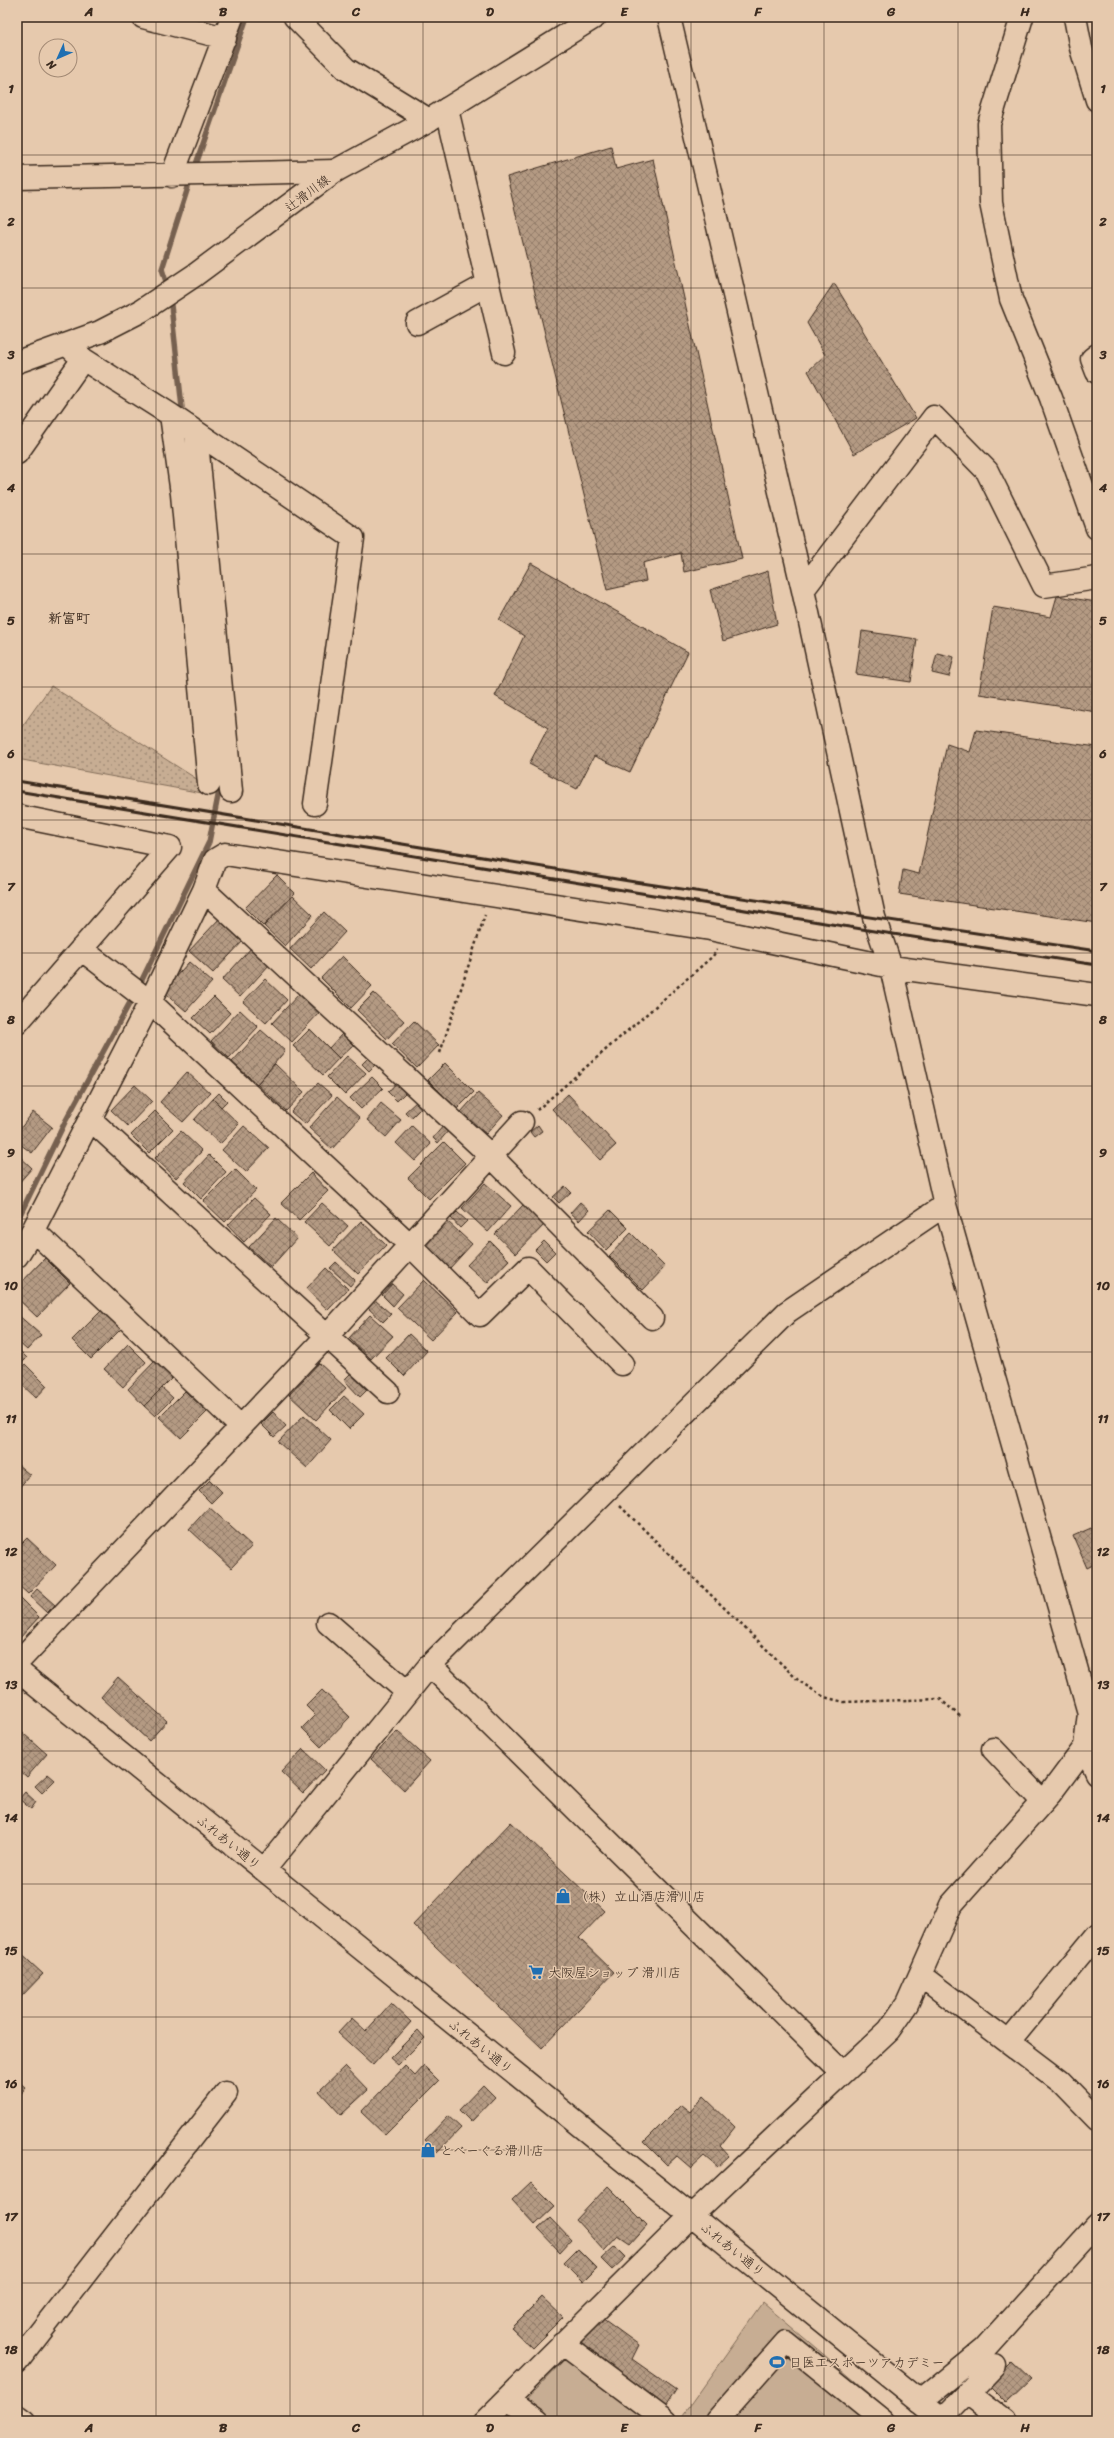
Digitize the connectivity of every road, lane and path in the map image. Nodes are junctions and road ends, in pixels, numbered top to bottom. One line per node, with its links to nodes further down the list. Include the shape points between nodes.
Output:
1 (143, 17): 8 (street)
2 (232, 17): 8 (street)
3 (295, 17): 10 (street, via 346,69)
4 (595, 17): 10 (street, 辻滑川線)
5 (669, 17): 27 (street)
6 (1022, 17): 25 (street, via 989,124 991,202 1011,299 1051,398)
7 (1075, 17): 9 (street, via 1081,48)
8 (225, 38): 12 (street)
9 (1097, 100)
10 (438, 114): 11 (street, 辻滑川線); 14 (street)
11 (335, 171): 12 (street); 16 (street, 辻滑川線, via 195,275 141,311 100,332)
12 (172, 176): 13 (street)
13 (17, 178)
14 (488, 284): 15 (street); 17 (street)
15 (417, 323)
16 (67, 344): 19 (street); 20 (street, 辻滑川線)
17 (504, 353)
18 (1097, 355): 21 (street, via 1092,359)
19 (83, 359): 22 (street); 24 (street)
20 (17, 362)
21 (1097, 372)
22 (171, 415): 23 (street); 28 (street, via 182,494)
23 (196, 432): 29 (street); 30 (street, via 353,538)
24 (17, 453)
25 (1097, 528)
26 (1097, 578): 27 (street, via 1044,586 987,471 934,417)
27 (803, 590): 36 (street, via 874,917)
28 (209, 784)
29 (231, 792)
30 (315, 804)
31 (17, 816): 35 (street, via 170,847)
32 (204, 890): 33 (street, via 215,860 225,854); 38 (street); 43 (street)
33 (491, 895): 34 (street); 40 (path)
34 (729, 933): 36 (street); 42 (path, via 713,956)
35 (81, 949): 38 (street); 39 (street)
36 (891, 967): 37 (street); 44 (street)
37 (1097, 995)
38 (150, 1002): 41 (street); 46 (street)
39 (17, 1023)
40 (440, 1053)
41 (90, 1119): 45 (street); 49 (street)
42 (522, 1122): 43 (street)
43 (491, 1156): 46 (street); 48 (street)
44 (945, 1205): 53 (street, via 787,1312); 60 (street, via 1089,1713)
45 (33, 1230): 47 (street); 52 (street)
46 (409, 1244): 49 (street); 50 (street, via 480,1315 528,1268)
47 (17, 1256)
48 (652, 1318)
49 (327, 1336): 51 (street); 52 (street)
50 (622, 1364)
51 (388, 1392)
52 (240, 1426): 55 (street)
53 (605, 1492): 56 (street); 59 (path, via 799,1681 824,1696 844,1702 940,1699)
54 (328, 1623): 58 (street)
55 (17, 1663)
56 (430, 1665): 58 (street); 68 (street)
57 (17, 1670): 64 (street, ふれあい通り)
58 (407, 1692): 64 (street)
59 (962, 1718)
60 (1089, 1736): 62 (street); 63 (street)
61 (993, 1749): 63 (street)
62 (1097, 1773)
63 (1043, 1802): 66 (street, via 951,1904)
64 (264, 1870): 71 (street, ふれあい通り)
65 (1097, 1935): 67 (street)
66 (920, 1975): 67 (street); 68 (street, via 907,2004 889,2030)
67 (1009, 2042): 70 (street, via 1060,2081)
68 (843, 2073): 71 (street)
69 (226, 2093): 74 (street)
70 (1097, 2120)
71 (691, 2216): 73 (street); 78 (street, ふれあい通り)
72 (1097, 2224): 78 (street, via 984,2349)
73 (562, 2343): 77 (street); 84 (street)
74 (17, 2362)
75 (994, 2365): 76 (street)
76 (967, 2392): 80 (street); 87 (street)
77 (508, 2399): 82 (street); 83 (street)
78 (920, 2401): 80 (street, ふれあい通り)
79 (17, 2416): 81 (street)
80 (942, 2420)
81 (24, 2421)
82 (485, 2421)
83 (538, 2421)
84 (666, 2421)
85 (716, 2421): 86 (street, via 786,2342)
86 (884, 2421)
87 (1005, 2421)

